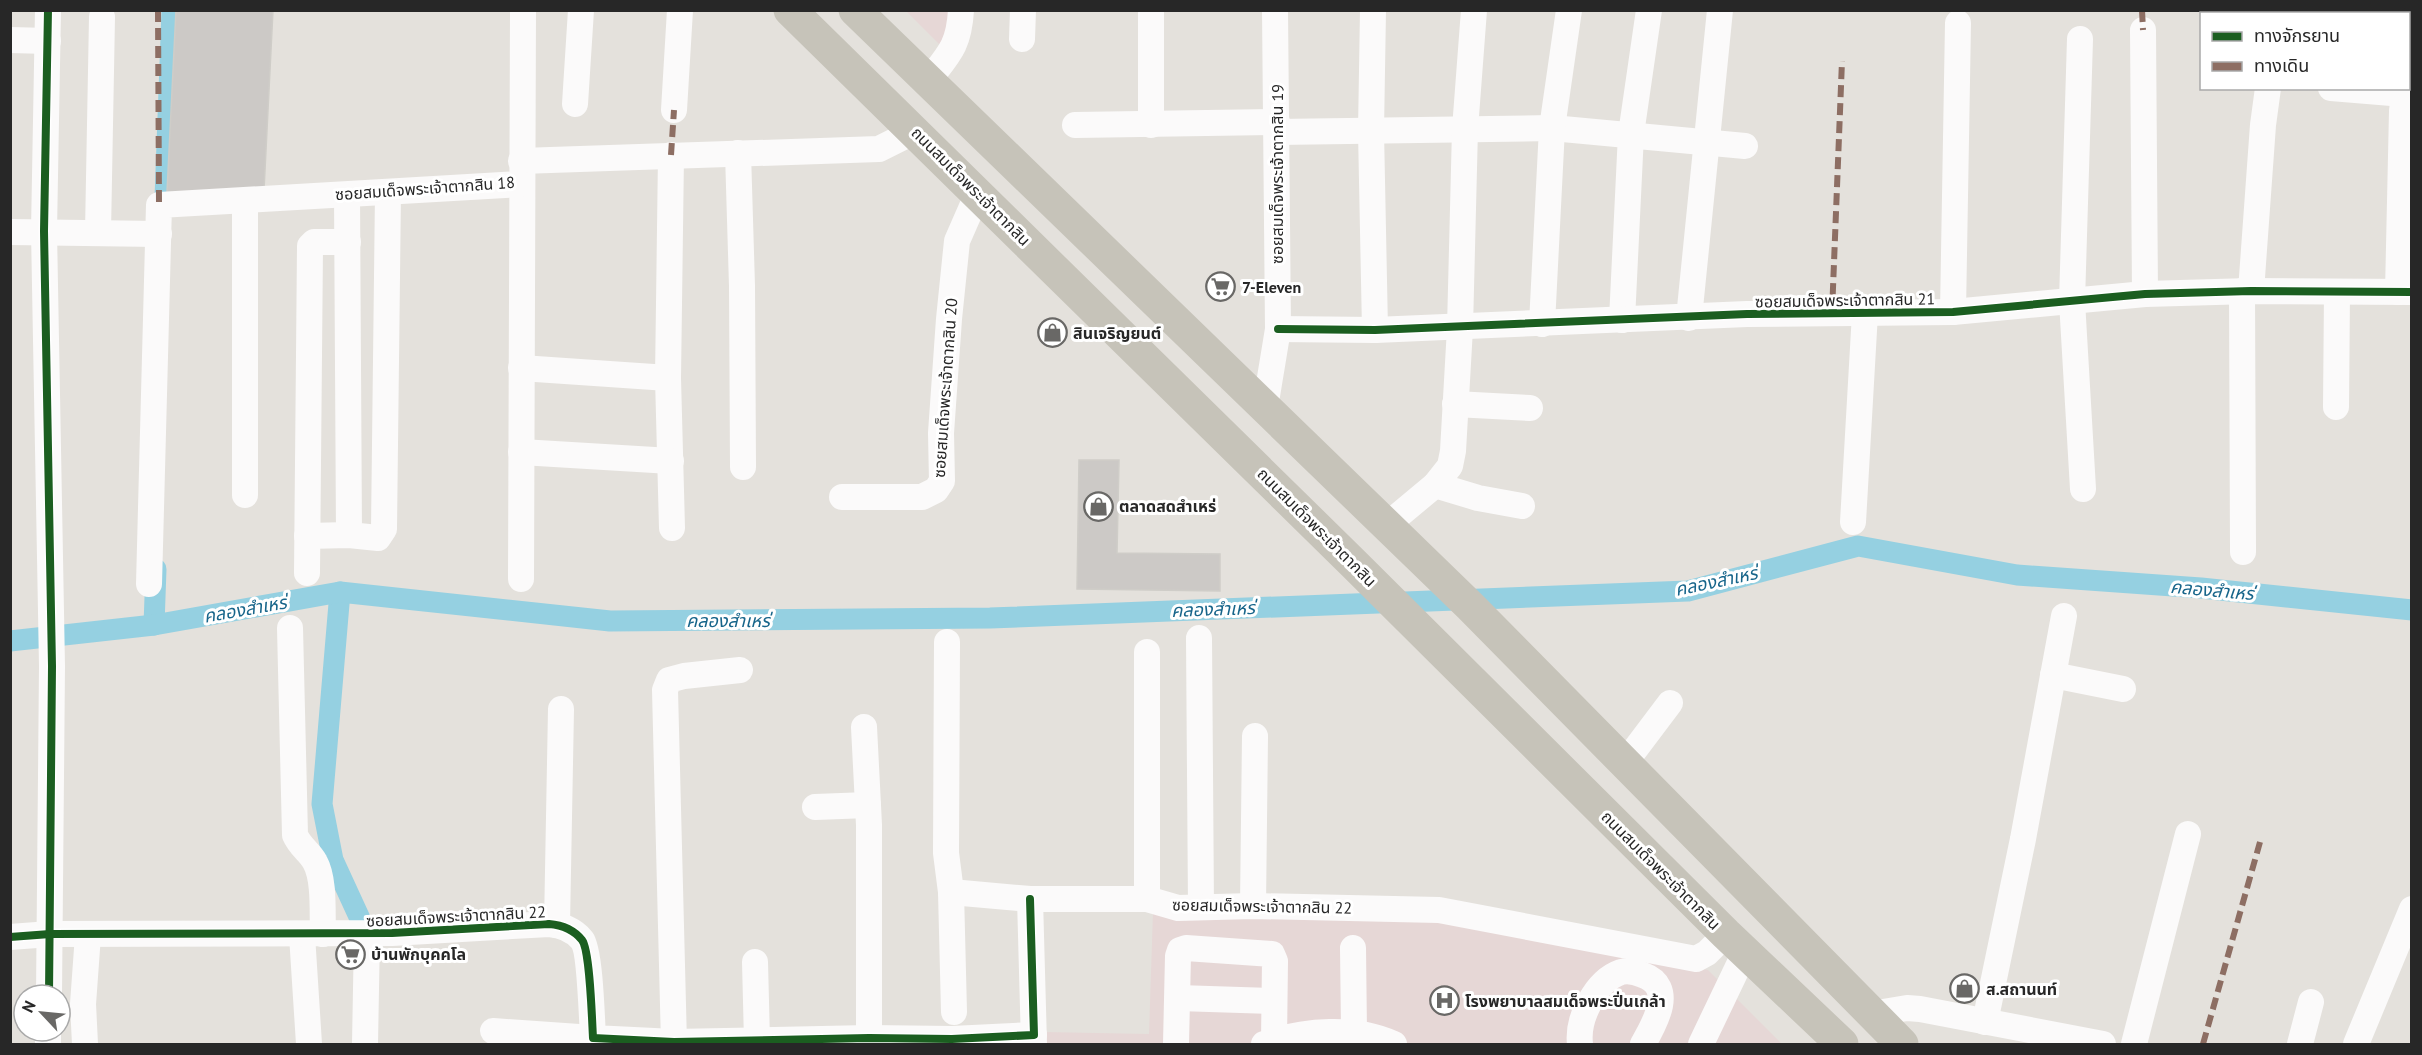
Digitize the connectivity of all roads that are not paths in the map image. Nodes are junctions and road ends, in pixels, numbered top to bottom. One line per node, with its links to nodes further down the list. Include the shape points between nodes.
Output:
1 (48, 10): 22 (street)
2 (523, 10): 41 (street)
3 (581, 10): 27 (street)
4 (680, 10): 28 (street)
5 (790, 10): 35 (main road, ถนนสมเด็จพระเจ้าตากสิน)
6 (961, 10): 23 (street, via 954,48)
7 (1023, 10): 19 (street)
8 (1275, 10): 31 (street, ซอยสมเด็จพระเจ้าตากสิน 19)
9 (1373, 10): 34 (street)
10 (1474, 10): 33 (street)
11 (1569, 10): 32 (street)
12 (1649, 10): 36 (street)
13 (1720, 10): 37 (street)
14 (859, 12): 23 (main road)
15 (1151, 13): 30 (street)
16 (102, 17): 48 (street)
17 (1958, 23): 56 (street)
18 (2143, 30): 54 (street)
19 (1022, 39)
20 (2080, 39): 55 (street)
21 (10, 40): 22 (street)
22 (48, 41): 46 (street)
23 (928, 81): 68 (main road)
24 (2268, 90): 51 (street)
25 (2362, 90): 26 (street)
26 (2408, 93): 53 (street)
27 (575, 104)
28 (674, 110)
29 (1075, 125): 30 (street)
30 (1151, 125): 31 (street)
31 (1277, 127): 34 (street); 62 (street, ซอยสมเด็จพระเจ้าตากสิน 19)
32 (1552, 128): 33 (street); 36 (street); 60 (street)
33 (1465, 129): 34 (street); 61 (street)
34 (1371, 130): 63 (street)
35 (915, 131): 39 (street, ซอยสมเด็จพระเจ้าตากสิน 18, via 879,148); 43 (main road, ถนนสมเด็จพระเจ้าตากสิน)
36 (1631, 134): 37 (street); 59 (street)
37 (1707, 143): 38 (street); 58 (street)
38 (1745, 146)
39 (738, 153): 40 (street, ซอยสมเด็จพระเจ้าตากสิน 18); 72 (street)
40 (671, 155): 41 (street, ซอยสมเด็จพระเจ้าตากสิน 18); 65 (street)
41 (521, 172): 42 (street, ซอยสมเด็จพระเจ้าตากสิน 18); 64 (street)
42 (388, 192): 44 (street, ซอยสมเด็จพระเจ้าตากสิน 18); 81 (street, via 384,530 378,538)
43 (978, 193): 76 (street, ซอยสมเด็จพระเจ้าตากสิน 20, via 957,241 944,388 942,481 936,490 922,497); 115 (main road, ถนนสมเด็จพระเจ้าตากสิน)
44 (347, 195): 45 (street, ซอยสมเด็จพระเจ้าตากสิน 18); 50 (street)
45 (245, 201): 49 (street, ซอยสมเด็จพระเจ้าตากสิน 18, via 159,205); 75 (street)
46 (44, 231): 47 (street); 48 (street); 110 (street, via 52,666)
47 (10, 232)
48 (98, 232): 49 (street)
49 (159, 234): 86 (street)
50 (348, 242): 81 (street); 82 (street, via 314,242 310,246)
51 (2246, 291): 52 (street, ซอยสมเด็จพระเจ้าตากสิน 21); 54 (street, ซอยสมเด็จพระเจ้าตากสิน 21); 83 (street)
52 (2337, 292): 53 (street, ซอยสมเด็จพระเจ้าตากสิน 21); 67 (street)
53 (2405, 292)
54 (2145, 294): 55 (street, ซอยสมเด็จพระเจ้าตากสิน 21)
55 (2072, 301): 56 (street, ซอยสมเด็จพระเจ้าตากสิน 21); 74 (street)
56 (1953, 312): 57 (street, ซอยสมเด็จพระเจ้าตากสิน 21)
57 (1865, 313): 58 (street, ซอยสมเด็จพระเจ้าตากสิน 21); 78 (street)
58 (1689, 318): 59 (street, ซอยสมเด็จพระเจ้าตากสิน 21)
59 (1622, 320): 60 (street, ซอยสมเด็จพระเจ้าตากสิน 21)
60 (1542, 324): 61 (street, ซอยสมเด็จพระเจ้าตากสิน 21)
61 (1461, 328): 63 (street, ซอยสมเด็จพระเจ้าตากสิน 21); 66 (street)
62 (1278, 329): 63 (street, ซอยสมเด็จพระเจ้าตากสิน 21); 68 (street, ซอยสมเด็จพระเจ้าตากสิน 19)
63 (1375, 330)
64 (521, 368): 65 (street); 70 (street)
65 (668, 378): 71 (street)
66 (1455, 404): 69 (street); 73 (street, via 1450,466)
67 (2336, 407)
68 (1265, 408): 79 (main road)
69 (1530, 408)
70 (521, 452): 71 (street); 85 (street)
71 (671, 461): 80 (street)
72 (743, 467)
73 (1435, 485): 77 (street); 79 (street)
74 (2083, 489)
75 (245, 495)
76 (842, 497)
77 (1522, 506)
78 (1853, 522)
79 (1387, 525): 99 (main road)
80 (672, 528)
81 (349, 535): 82 (street)
82 (307, 536): 84 (street)
83 (2243, 552)
84 (307, 573)
85 (521, 579)
86 (149, 584)
87 (2064, 616): 93 (street)
88 (290, 628): 113 (street, via 295,835 298,844 315,861 321,891)
89 (1199, 638): 107 (street)
90 (947, 642): 103 (street, via 946,853)
91 (1147, 652): 105 (street)
92 (740, 670): 134 (street, via 669,680 665,690)
93 (2053, 675): 94 (street); 124 (street)
94 (2123, 689)
95 (1670, 703): 99 (street)
96 (561, 709): 109 (street)
97 (864, 727): 100 (street)
98 (1255, 736): 106 (street)
99 (1624, 764): 123 (main road)
100 (868, 805): 101 (street); 128 (street)
101 (815, 807)
102 (2188, 834): 147 (street)
103 (951, 892): 104 (street, ซอยสมเด็จพระเจ้าตากสิน 22); 122 (street)
104 (1030, 899): 105 (street, ซอยสมเด็จพระเจ้าตากสิน 22); 130 (street)
105 (1147, 899): 107 (street, ซอยสมเด็จพระเจ้าตากสิน 22, via 1178,908)
106 (1253, 906): 107 (street, ซอยสมเด็จพระเจ้าตากสิน 22); 115 (street, ซอยสมเด็จพระเจ้าตากสิน 22, via 1439,910 1696,959)
107 (1201, 907)
108 (2412, 909): 149 (street)
109 (557, 925): 111 (street, ซอยสมเด็จพระเจ้าตากสิน 22); 127 (street, ซอยสมเด็จพระเจ้าตากสิน 22, via 584,942)
110 (50, 934): 112 (street, ซอยสมเด็จพระเจ้าตากสิน 22); 114 (street, ซอยสมเด็จพระเจ้าตากสิน 22); 118 (street)
111 (367, 934): 113 (street, ซอยสมเด็จพระเจ้าตากสิน 22); 139 (street)
112 (88, 935): 113 (street, ซอยสมเด็จพระเจ้าตากสิน 22); 137 (street, via 83,1004)
113 (312, 935): 138 (street)
114 (10, 937)
115 (1735, 943): 143 (street); 144 (main road, ถนนสมเด็จพระเจ้าตากสิน)
116 (1353, 948): 126 (street)
117 (754, 962): 131 (street)
118 (49, 983)
119 (1178, 998): 120 (street); 120 (street, via 1178,956 1186,948 1272,954); 140 (street)
120 (1274, 1001): 135 (street)
121 (2311, 1002): 148 (street)
122 (954, 1012)
123 (1871, 1014): 124 (street, via 1907,1008); 145 (main road)
124 (1985, 1022): 146 (street)
125 (493, 1031): 129 (street)
126 (1354, 1032): 135 (street, via 1305,1035); 136 (street)
127 (593, 1038): 129 (street); 132 (street)
128 (869, 1038): 130 (street); 133 (street)
129 (530, 1039)
130 (1034, 1040)
131 (757, 1041): 133 (street); 134 (street)
132 (643, 1042): 134 (street)
133 (826, 1042)
134 (674, 1043)
135 (1269, 1043)
136 (1386, 1043)
137 (85, 1044)
138 (309, 1044)
139 (365, 1044)
140 (1176, 1044)
141 (1580, 1044): 142 (street, via 1579,1028 1591,1000 1610,979 1628,970 1648,976 1659,984 1662,994)
142 (1643, 1044)
143 (1701, 1044)
144 (1842, 1044)
145 (1902, 1044)
146 (2103, 1044)
147 (2134, 1044)
148 (2300, 1044)
149 (2356, 1044)

